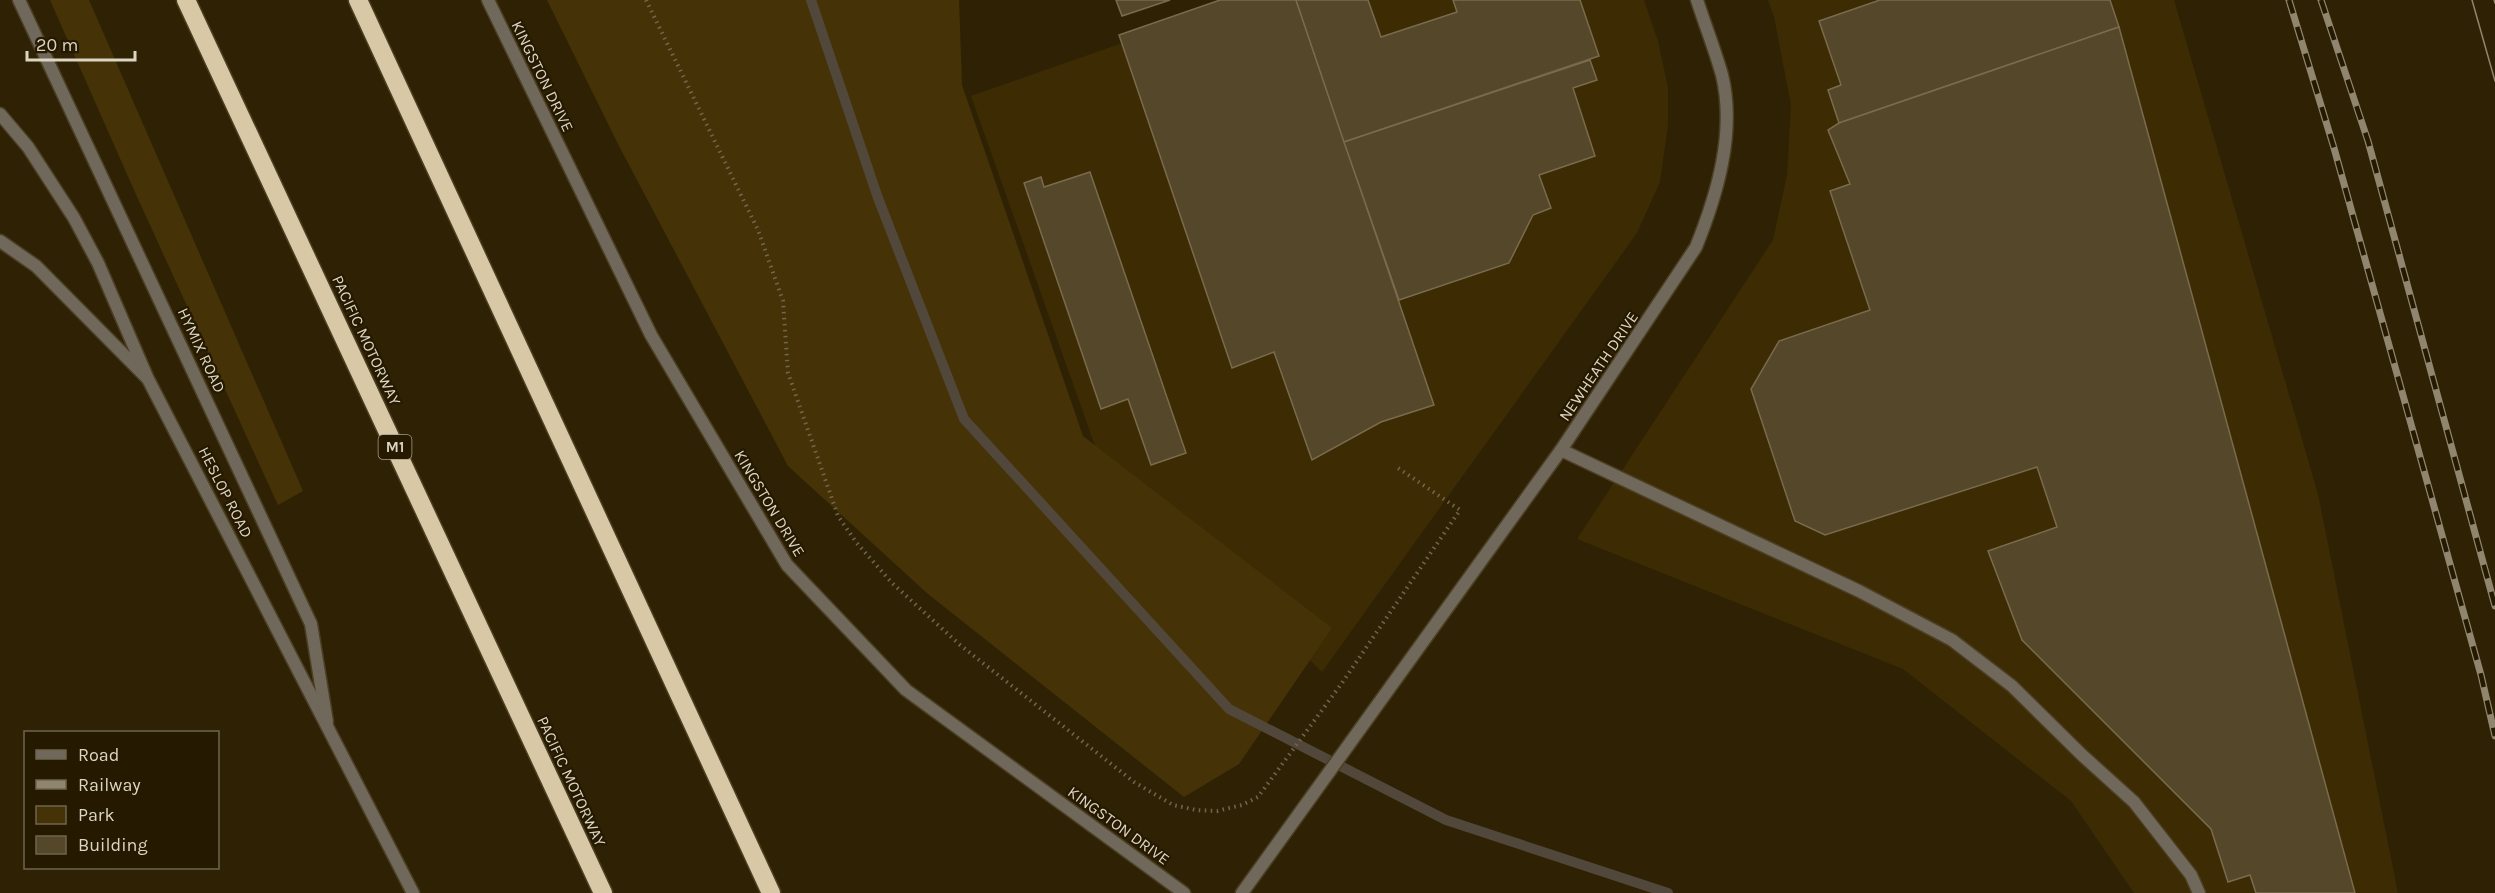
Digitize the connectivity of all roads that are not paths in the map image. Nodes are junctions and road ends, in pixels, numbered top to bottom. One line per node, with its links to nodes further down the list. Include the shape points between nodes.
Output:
1 (20, 0): 10 (street, HYMIX ROAD, via 311,624)
2 (186, 0): 12 (highway, PACIFIC MOTORWAY / M1)
3 (358, 0): 13 (highway)
4 (488, 0): 14 (street, KINGSTON DRIVE, via 651,335 787,565 906,690)
5 (1697, 0): 9 (street, NEWHEATH DRIVE, via 1722,77 1726,119 1722,164 1711,210 1696,247)
6 (0, 114): 8 (street, HESLOP ROAD, via 28,147 74,219 98,263)
7 (0, 241): 8 (street, via 36,266)
8 (148, 378): 10 (street, HESLOP ROAD)
9 (1561, 450): 15 (street, NEWHEATH DRIVE); 16 (street, via 1860,591 1952,640 2012,686 2134,802 2190,875)
10 (327, 723): 11 (street, HESLOP ROAD)
11 (413, 893)
12 (603, 893)
13 (771, 893)
14 (1184, 893)
15 (1242, 893)
16 (2199, 893)

